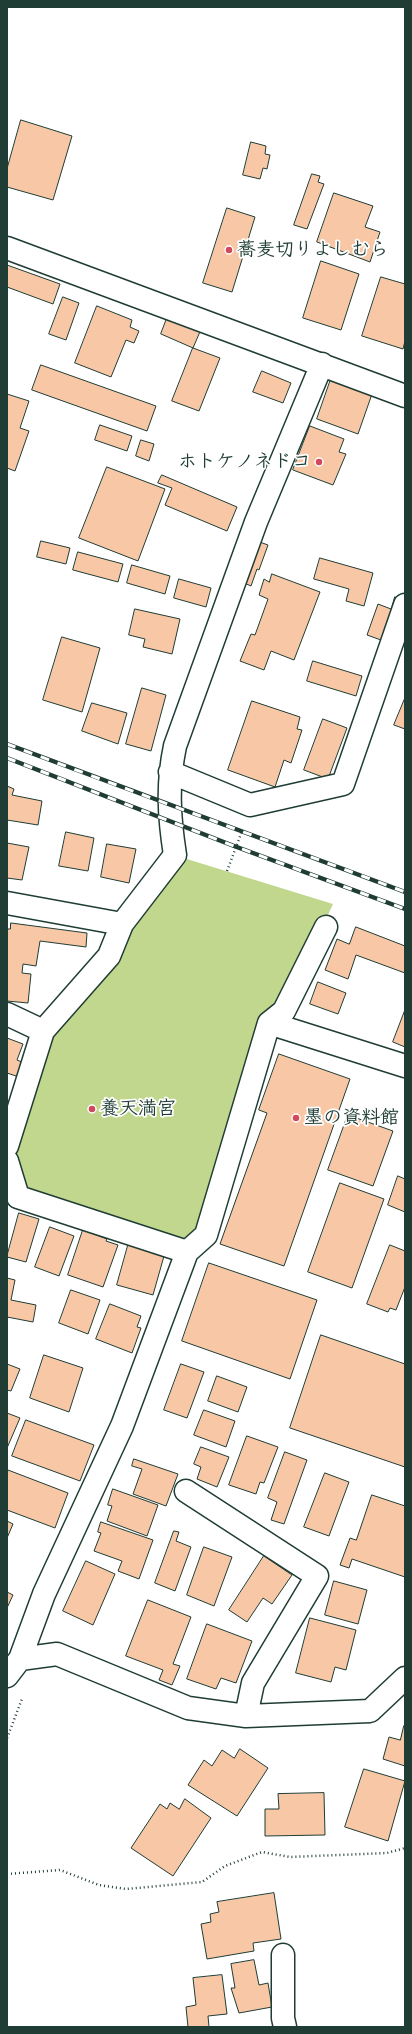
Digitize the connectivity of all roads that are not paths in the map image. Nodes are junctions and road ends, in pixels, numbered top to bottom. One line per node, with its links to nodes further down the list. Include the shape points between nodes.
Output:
1 (7, 248): 2 (street)
2 (322, 364): 3 (street); 5 (street, via 256,522 175,746)
3 (405, 396)
4 (405, 605): 5 (street, via 343,784 250,805)
5 (170, 772): 7 (street, via 170,821 175,855)
6 (7, 903): 7 (street)
7 (122, 924): 11 (street, via 108,956)
8 (326, 927): 10 (street, via 284,1011)
9 (7, 1014): 11 (street)
10 (269, 1023): 12 (street); 15 (street, via 206,1235)
11 (43, 1031): 13 (street)
12 (405, 1066)
13 (7, 1146)
14 (7, 1161): 15 (street, via 18,1197)
15 (187, 1252): 17 (street, via 122,1426)
16 (186, 1491): 19 (street, via 317,1576 253,1683)
17 (13, 1667): 19 (street, via 57,1654 188,1708)
18 (405, 1678): 19 (street, via 370,1711)
19 (246, 1716)
20 (283, 1955): 21 (street)
21 (285, 2027)

